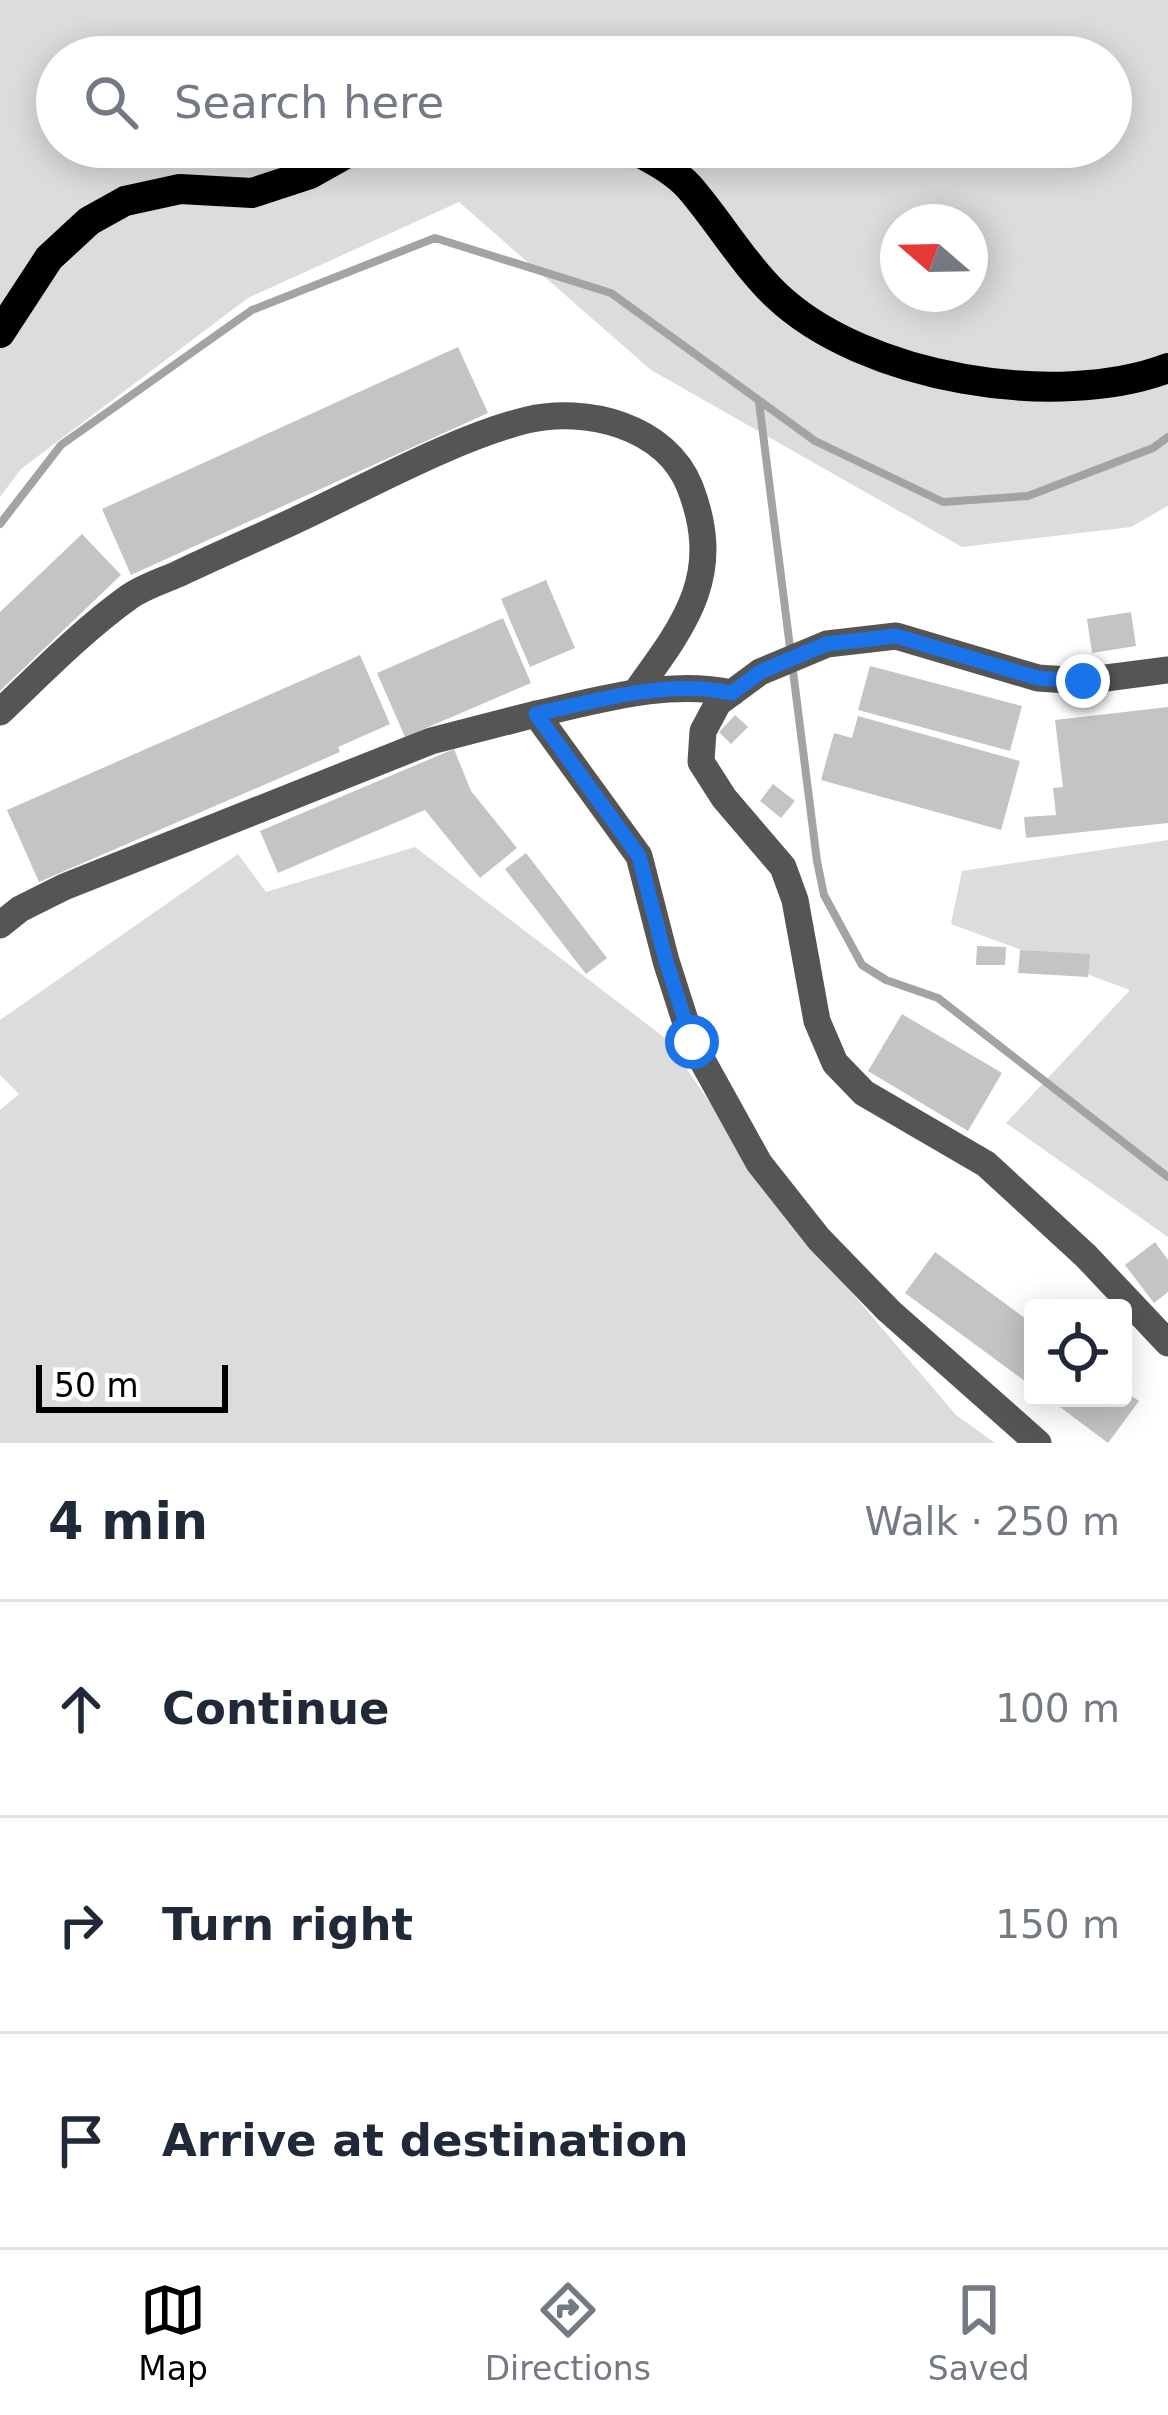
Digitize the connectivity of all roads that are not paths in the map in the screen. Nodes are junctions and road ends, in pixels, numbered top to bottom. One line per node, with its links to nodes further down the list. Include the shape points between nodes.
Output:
1 (321, 168): 3 (main road, via 252,194 180,189 125,200 49,258)
2 (662, 168): 4 (main road, via 687,184 782,300 894,359 985,382 1060,387)
3 (0, 333)
4 (1168, 368)
5 (1168, 670): 7 (street, via 1038,678 896,636 826,644)
6 (634, 693): 7 (street); 8 (street, via 695,598 705,535 687,480 669,455 616,423 557,416 466,442 131,596); 9 (street)
7 (732, 693): 11 (street, via 704,730 700,762 783,867 817,1021 836,1063 864,1093 986,1164)
8 (0, 712)
9 (536, 714): 10 (street, via 431,741 64,887); 12 (street, via 639,856 692,1042 759,1163 890,1311)
10 (0, 925)
11 (1168, 1343)
12 (1038, 1443)

